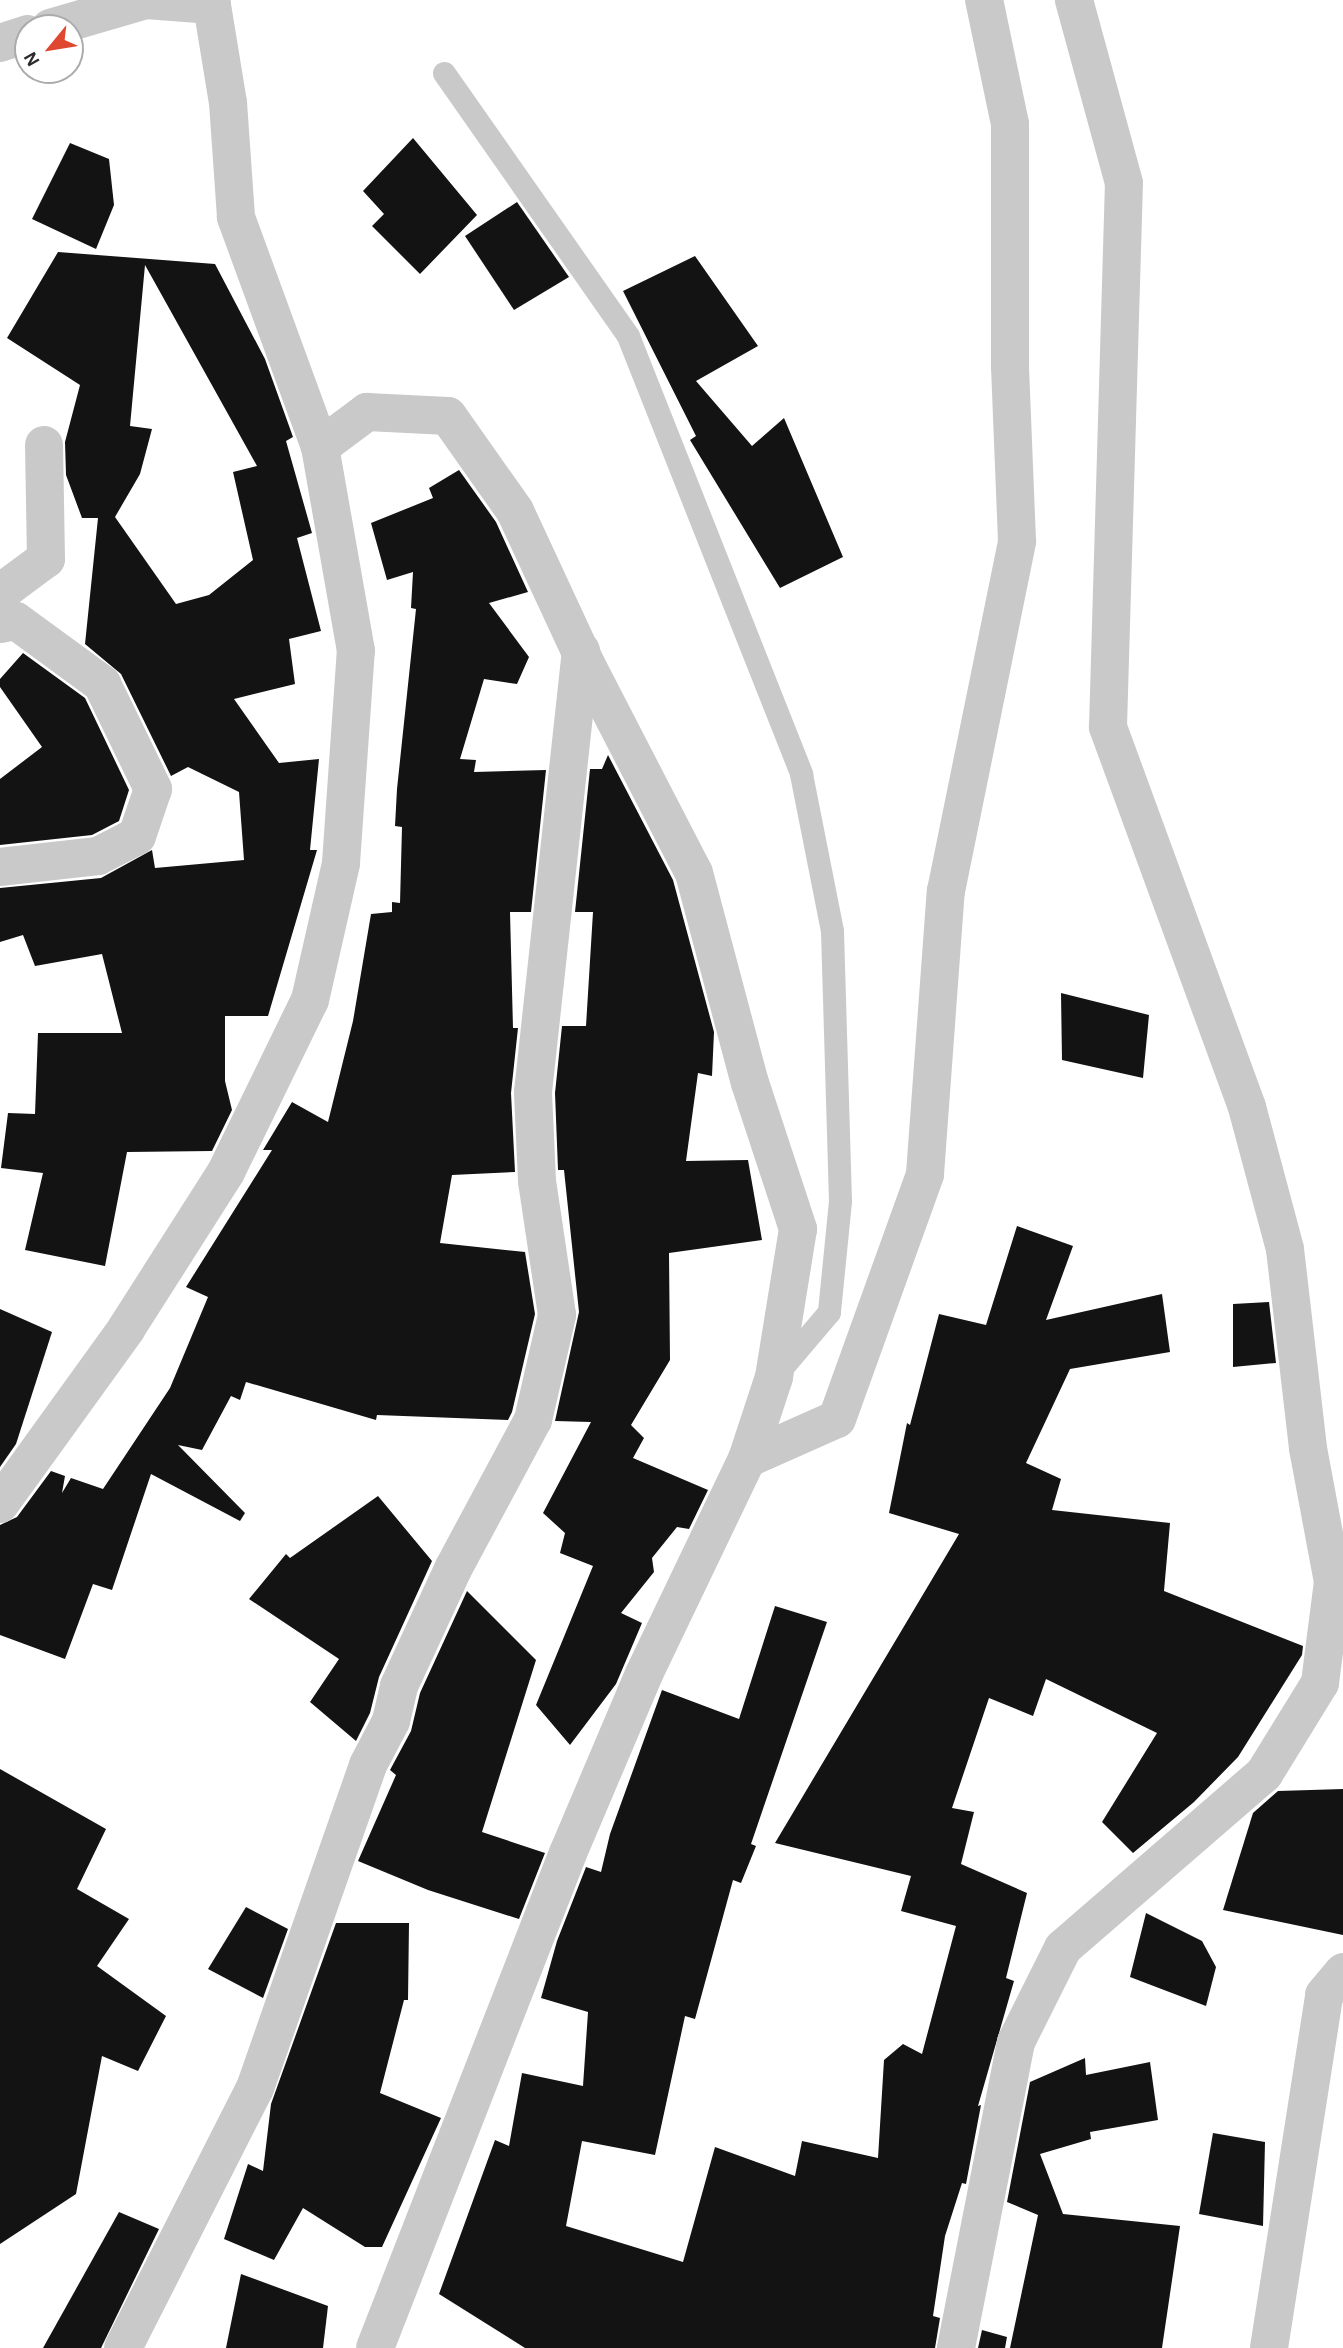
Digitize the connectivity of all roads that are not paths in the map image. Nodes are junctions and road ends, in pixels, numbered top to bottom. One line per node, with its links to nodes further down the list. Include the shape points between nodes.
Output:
1 (146, 0): 4 (street); 5 (street)
2 (984, 0): 15 (street, via 1010,124 1010,368 1017,541 946,891 925,1174 837,1419)
3 (1074, 0): 14 (street, via 1124,183 1108,727 1247,1107 1285,1249)
4 (215, 3): 8 (street, via 229,103 236,217)
5 (84, 18)
6 (444, 73): 13 (lane, via 628,336 801,774 832,931 840,1201 829,1312)
7 (44, 445): 9 (street, via 46,559)
8 (320, 447): 11 (street, via 367,412 449,416 515,511); 17 (street, via 356,651 341,863 310,1000 226,1172 126,1329)
9 (0, 593)
10 (0, 624): 12 (street, via 16,621 102,684 153,789 137,836 97,856)
11 (580, 651): 13 (street, via 694,873 750,1083 798,1229); 19 (street, via 533,1091 537,1181 557,1315 533,1420 453,1569 399,1686 391,1721 368,1765 255,2088)
12 (0, 867)
13 (774, 1377): 15 (street)
14 (1308, 1448): 16 (street); 21 (street, via 1333,1582 1320,1683 1264,1774 1063,1948 1016,2042)
15 (747, 1459): 20 (street, via 644,1675 568,1853)
16 (1343, 1494)
17 (0, 1504)
18 (1343, 1972): 22 (street, via 1324,1994)
19 (123, 2348)
20 (375, 2348)
21 (956, 2348)
22 (1269, 2348)

